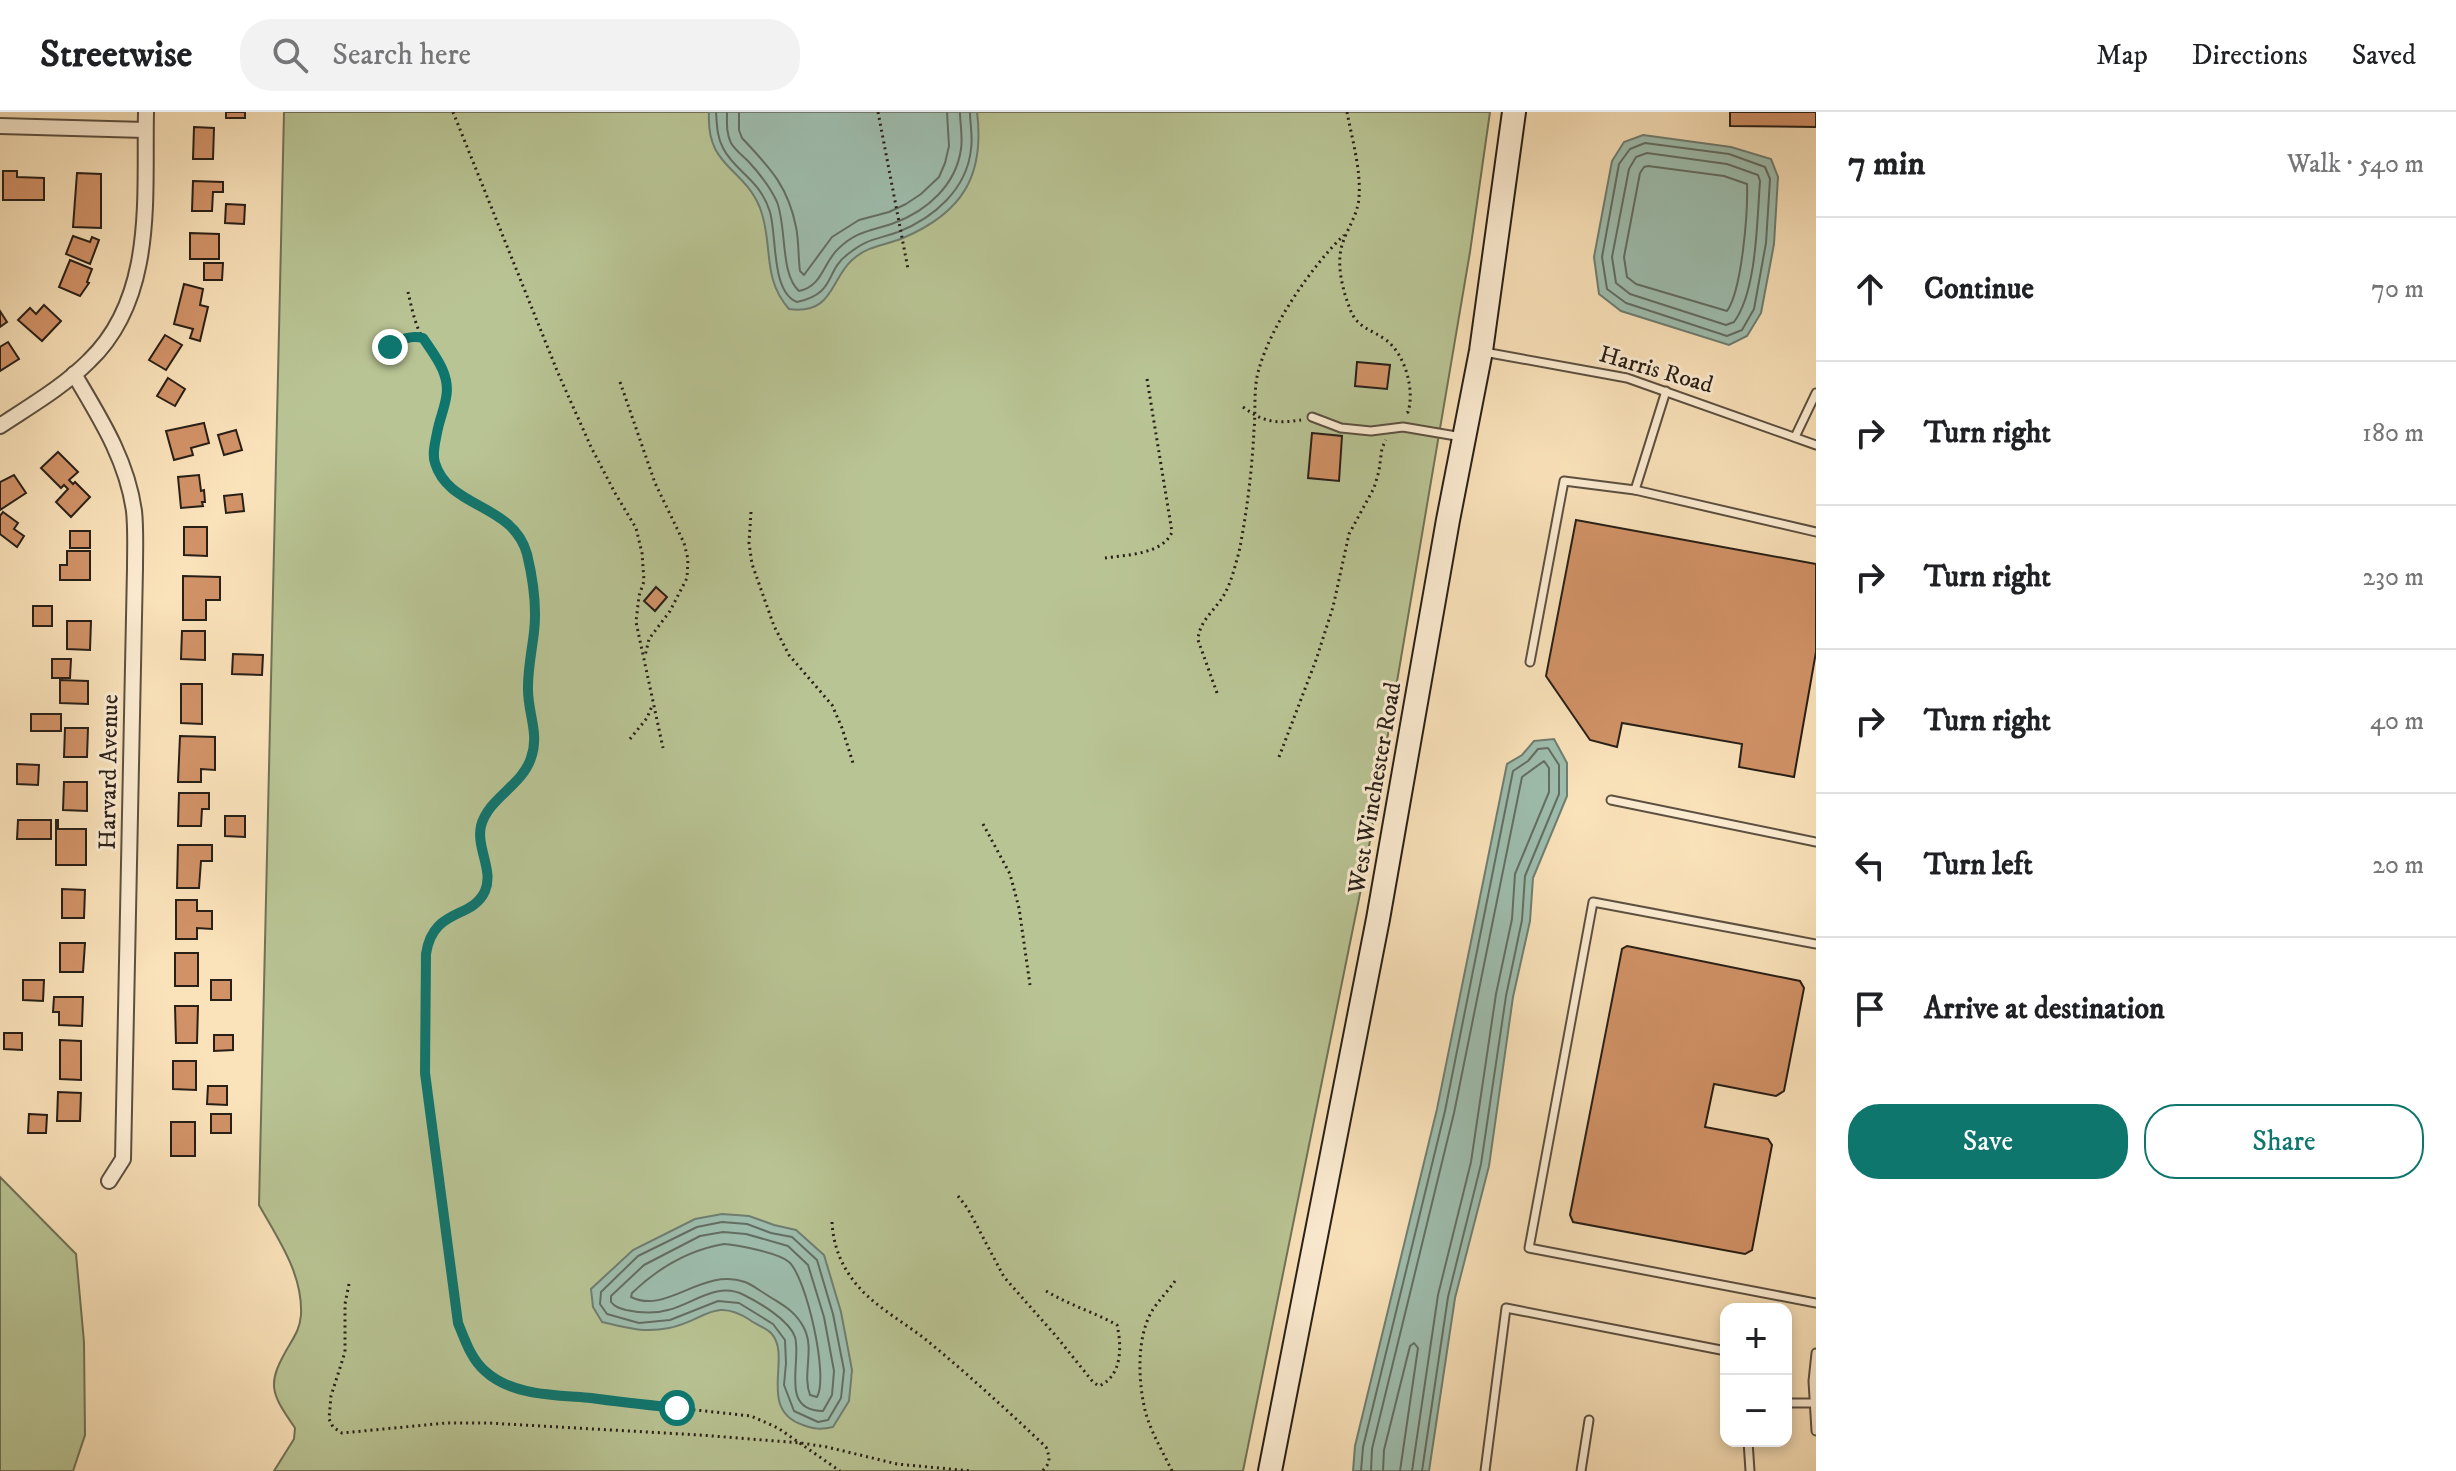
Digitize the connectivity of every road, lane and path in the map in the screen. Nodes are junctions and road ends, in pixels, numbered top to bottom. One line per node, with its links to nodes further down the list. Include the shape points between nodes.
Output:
1 (146, 112): 6 (street)
2 (453, 112): 29 (path, via 558,373 636,528 644,581 636,622)
3 (878, 112): 8 (path)
4 (1514, 112): 11 (main road, West Winchester Road)
5 (0, 126): 6 (street)
6 (145, 130): 13 (street, via 143,230 135,285 112,334)
7 (1347, 233): 19 (path, via 1312,271 1267,347 1258,371)
8 (908, 269)
9 (408, 292): 10 (path)
10 (423, 338): 12 (path, via 401,339); 54 (path, via 437,356 447,386 435,463 443,480 518,534 528,558 535,608 527,690 535,732 531,759 485,814 480,838 486,890 433,930 426,954 425,1073 458,1323 476,1361 503,1384 548,1394 751,1416)
11 (1481, 351): 16 (lane, Harris Road, via 1627,378); 22 (main road, West Winchester Road)
12 (383, 360)
13 (74, 374): 21 (street); 41 (street, Harvard Avenue, via 116,448 134,512 123,1159)
14 (1147, 379): 28 (path, via 1172,532 1160,547)
15 (620, 382): 29 (path, via 688,559 687,578 649,639)
16 (1666, 391): 23 (lane, Harris Road); 25 (lane)
17 (1816, 393): 23 (lane)
18 (1243, 407): 19 (path)
19 (1255, 416): 20 (path, via 1284,422); 31 (path, via 1250,479 1231,581 1198,631)
20 (1312, 417): 22 (lane, via 1341,428 1403,427)
21 (0, 426)
22 (1464, 437): 60 (main road, West Winchester Road, via 1378,919)
23 (1795, 437): 24 (lane, Harris Road)
24 (1816, 445)
25 (1635, 490): 27 (lane); 30 (lane, via 1564,481)
26 (751, 512): 35 (path, via 752,564 774,626 789,655 832,705)
27 (1816, 532)
28 (1105, 558)
29 (644, 660): 32 (path)
30 (1530, 662)
31 (1217, 693)
32 (653, 704): 33 (path); 34 (path)
33 (630, 739)
34 (663, 748)
35 (853, 763)
36 (1611, 800): 38 (lane)
37 (983, 824): 40 (path, via 1010,874)
38 (1816, 842)
39 (1816, 944): 47 (lane, via 1593,902 1529,1248)
40 (1030, 985)
41 (109, 1181)
42 (958, 1196): 46 (path, via 1004,1277 1093,1382 1107,1382 1119,1355 1117,1325)
43 (832, 1222): 58 (path, via 833,1240 853,1280 1046,1447 1049,1465)
44 (1175, 1281): 59 (path, via 1143,1332 1140,1373 1146,1413)
45 (349, 1284): 54 (path, via 345,1352 329,1419 342,1433 488,1423)
46 (1046, 1291)
47 (1816, 1303)
48 (1720, 1350): 61 (lane, via 1506,1308)
49 (1816, 1353): 51 (lane)
50 (1792, 1403): 51 (lane)
51 (1814, 1403): 53 (lane)
52 (1589, 1420): 62 (lane)
53 (1816, 1431)
54 (801, 1443): 56 (path); 57 (path, via 897,1464)
55 (1748, 1447): 63 (lane)
56 (840, 1471)
57 (971, 1471)
58 (1042, 1471)
59 (1172, 1471)
60 (1270, 1471)
61 (1485, 1471)
62 (1581, 1471)
63 (1750, 1471)

